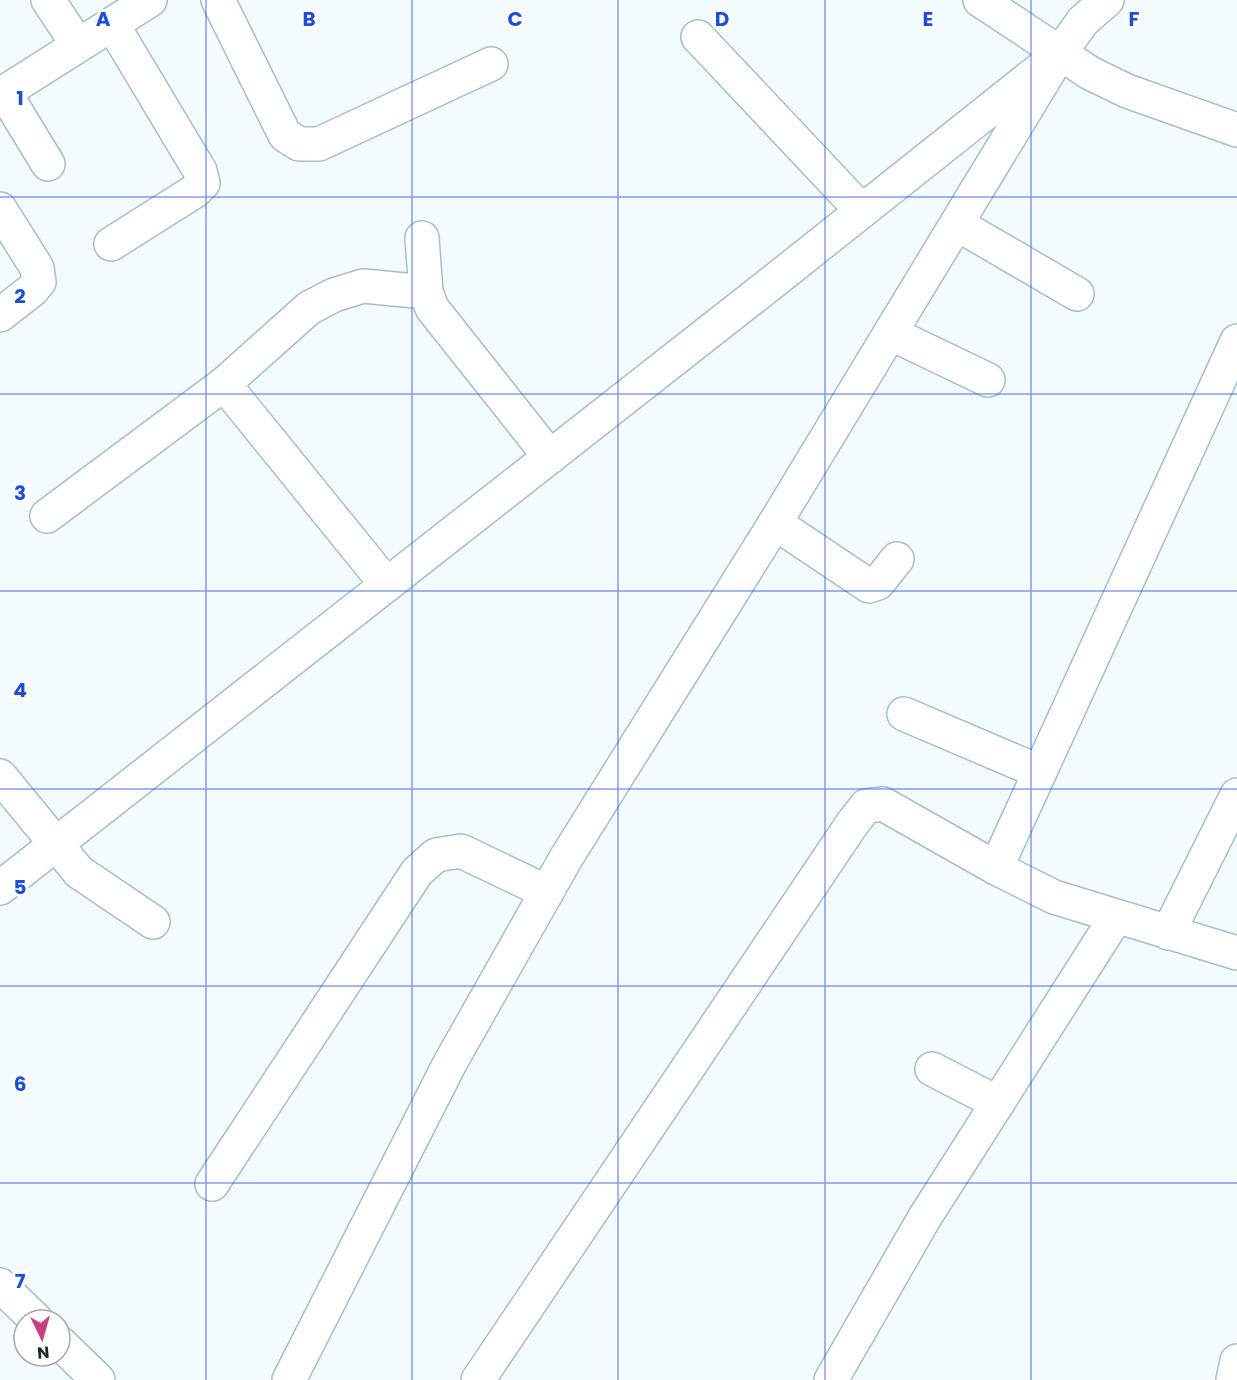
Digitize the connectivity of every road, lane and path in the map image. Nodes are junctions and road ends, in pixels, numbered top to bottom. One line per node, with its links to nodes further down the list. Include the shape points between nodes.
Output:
1 (48, 0): 8 (street)
2 (150, 0): 6 (street)
3 (218, 0): 10 (street, via 285,135 299,144 319,144)
4 (980, 0): 9 (street)
5 (1107, 0): 9 (street, via 1083,21)
6 (112, 24): 8 (street); 18 (street, via 200,171 203,183)
7 (698, 37): 15 (street)
8 (78, 45): 11 (street)
9 (1060, 53): 12 (street, via 1127,91); 15 (street); 16 (street)
10 (491, 64)
11 (2, 93): 13 (street)
12 (1237, 130)
13 (48, 164)
14 (0, 209): 21 (street, via 37,268 39,282)
15 (862, 211): 26 (street)
16 (957, 224): 20 (street); 22 (street)
17 (422, 238): 19 (street)
18 (111, 244)
19 (426, 292): 25 (street, via 363,286 334,295 309,308); 26 (street, via 432,308)
20 (1077, 294)
21 (0, 315)
22 (890, 333): 24 (street); 28 (street)
23 (1237, 342): 32 (street)
24 (988, 380)
25 (224, 384): 27 (street); 30 (street)
26 (550, 457): 30 (street)
27 (47, 516)
28 (775, 523): 29 (street, via 869,586 878,583); 38 (street)
29 (897, 559)
30 (387, 585): 35 (street)
31 (904, 714): 32 (street)
32 (1040, 772): 36 (street)
33 (0, 776): 35 (street)
34 (1237, 795): 41 (street)
35 (56, 845): 37 (street); 40 (street, via 79,872)
36 (996, 868): 39 (street, via 1054,897); 52 (street, via 883,804 866,806)
37 (0, 888)
38 (547, 892): 45 (street, via 461,851 436,855 417,872); 51 (street, via 450,1063)
39 (1116, 917): 41 (street); 44 (street)
40 (153, 922)
41 (1168, 933): 42 (street)
42 (1237, 953)
43 (932, 1069): 44 (street)
44 (998, 1103): 53 (street, via 925,1217)
45 (212, 1184)
46 (0, 1285): 47 (street)
47 (24, 1308)
48 (72, 1355): 50 (street)
49 (1237, 1361): 54 (street)
50 (98, 1380)
51 (289, 1380)
52 (478, 1380)
53 (831, 1380)
54 (1233, 1380)

